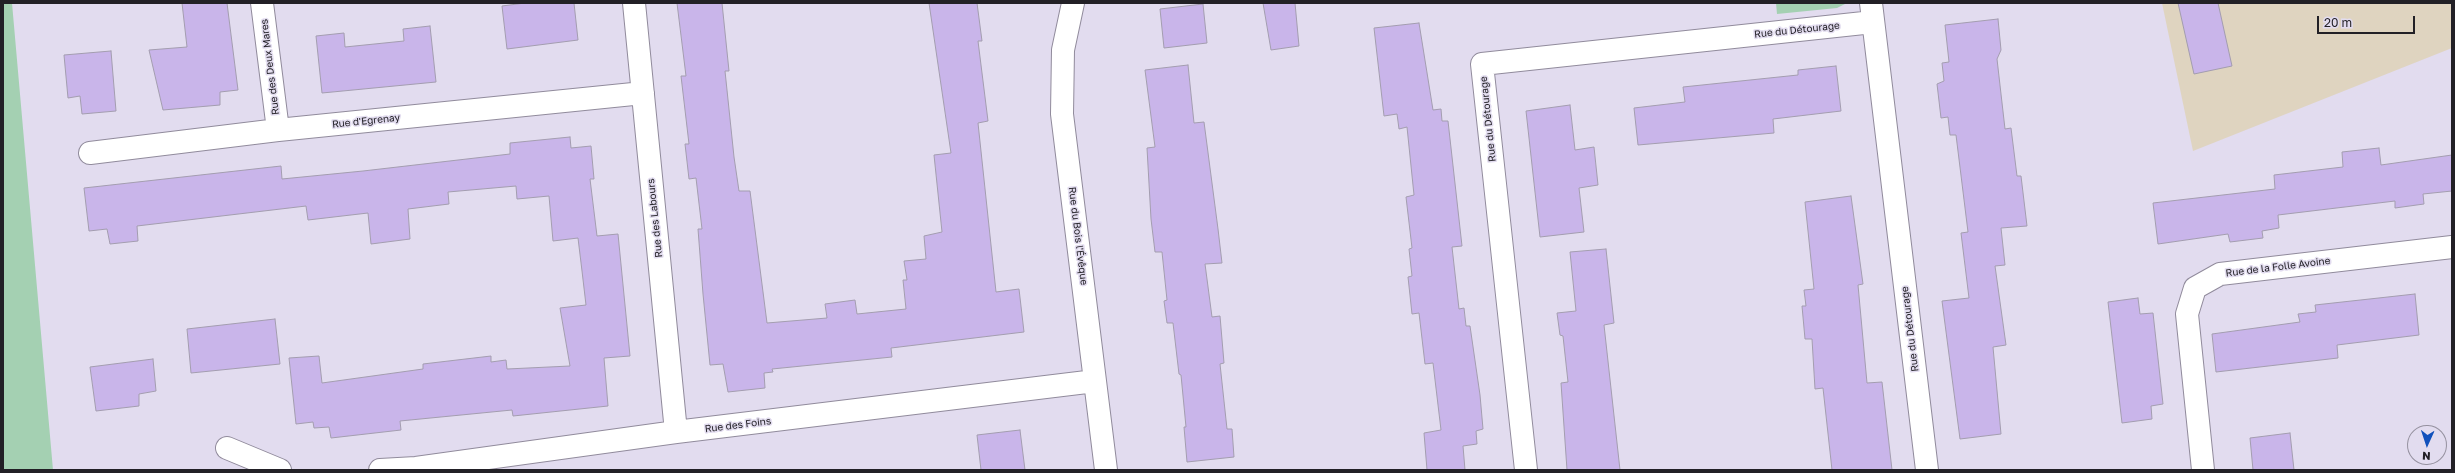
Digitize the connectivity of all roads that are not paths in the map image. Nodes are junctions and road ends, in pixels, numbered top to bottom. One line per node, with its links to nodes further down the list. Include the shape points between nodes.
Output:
1 (262, 3): 6 (street, Rue des Deux Mares)
2 (634, 3): 5 (street, Rue des Labours)
3 (1073, 3): 9 (street, Rue du Bois l'Évêque, via 1063,50 1062,114)
4 (1872, 12): 16 (street, Rue du Détourage, via 1482,64); 17 (street, Rue du Détourage)
5 (643, 93): 6 (street, Rue d'Egrenay); 10 (street, Rue des Labours)
6 (278, 130): 7 (street, Rue d'Egrenay)
7 (90, 153)
8 (2452, 246): 18 (street, Rue de la Folle Avoine, via 2220,274 2195,288 2187,314)
9 (1095, 381): 10 (street, Rue des Foins); 15 (street, Rue du Bois l'Évêque)
10 (676, 432): 12 (street, Rue des Foins)
11 (227, 448): 13 (street)
12 (416, 469): 14 (street, Rue des Foins)
13 (280, 470)
14 (380, 470)
15 (1106, 470)
16 (1526, 470)
17 (1927, 470)
18 (2203, 470)

